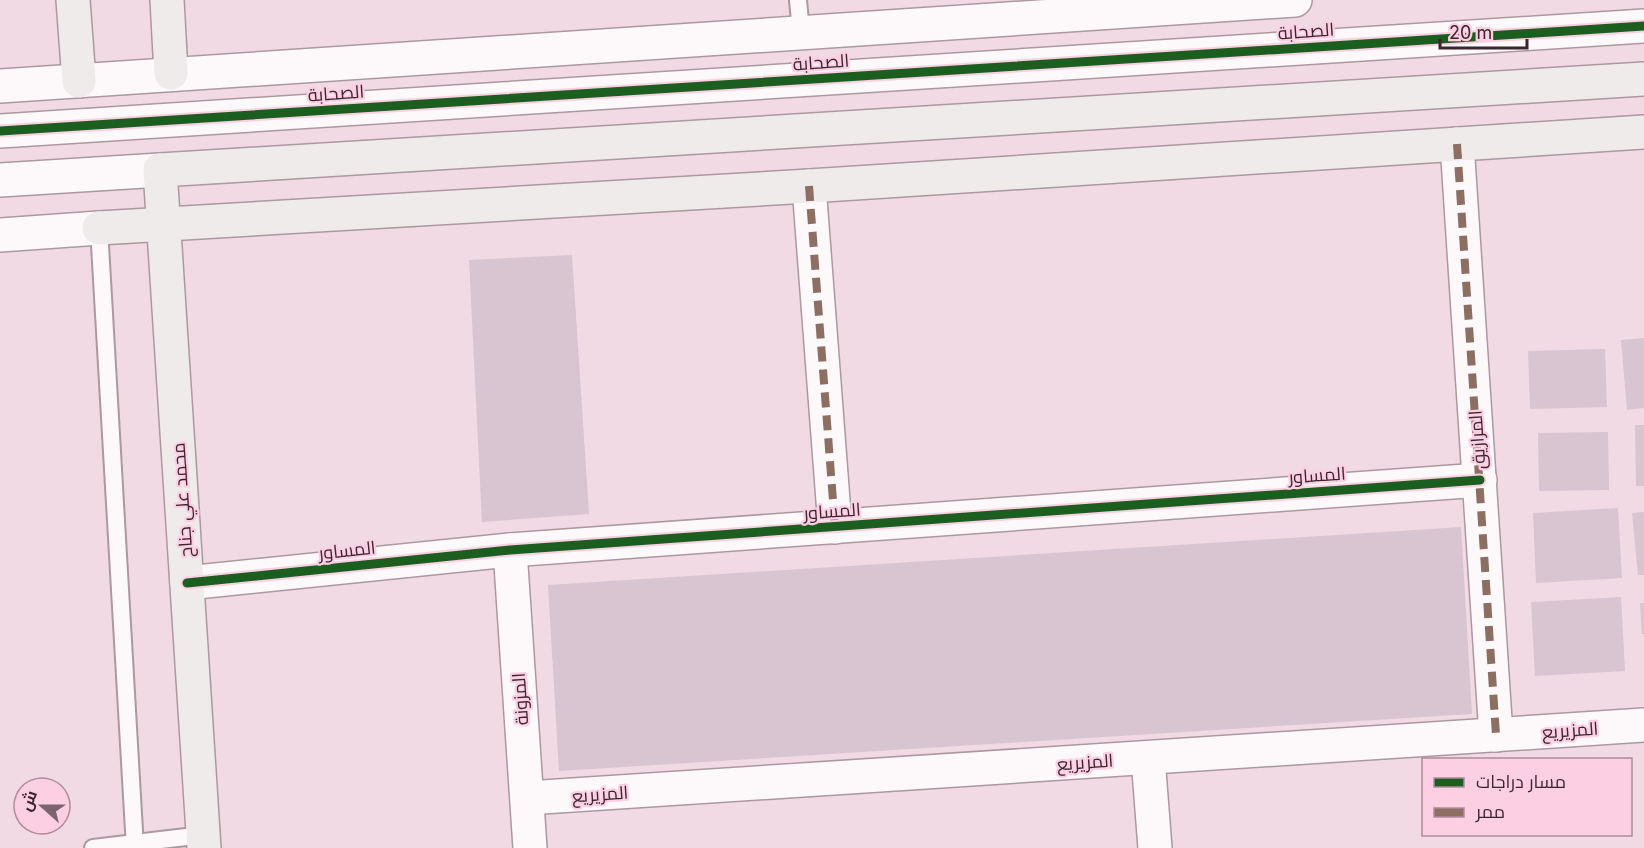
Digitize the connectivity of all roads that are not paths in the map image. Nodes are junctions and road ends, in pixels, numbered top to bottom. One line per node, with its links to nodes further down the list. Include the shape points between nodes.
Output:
1 (73, 0): 9 (street)
2 (167, 0): 7 (street)
3 (798, 0): 6 (lane)
4 (1295, 0): 6 (street, الصحابة)
5 (1644, 26): 11 (street, الصحابة)
6 (801, 32): 7 (street, الصحابة)
7 (171, 73): 9 (street, الصحابة)
8 (1644, 79): 14 (street)
9 (79, 81): 10 (street, الصحابة)
10 (0, 86)
11 (0, 130)
12 (1644, 132): 13 (street)
13 (1457, 144): 16 (street); 20 (street, المرازيق)
14 (160, 170): 15 (street); 17 (street, محمد علي جناح)
15 (0, 180)
16 (809, 186): 17 (street); 21 (street)
17 (163, 224): 18 (street); 23 (street, محمد علي جناح)
18 (99, 228): 19 (street); 29 (lane)
19 (0, 235)
20 (1480, 480): 21 (street, المساور); 25 (street, المرازيق)
21 (835, 527): 22 (street, المساور)
22 (510, 550): 23 (street, المساور); 27 (street, المزونة)
23 (187, 583): 28 (street, محمد علي جناح)
24 (1644, 725): 25 (street, المزيريع)
25 (1496, 735): 26 (street, المزيريع)
26 (1148, 758): 27 (street, المزيريع); 32 (street)
27 (527, 798): 31 (street, المزونة)
28 (203, 842): 29 (lane)
29 (135, 845): 30 (lane)
30 (93, 848)
31 (530, 848)
32 (1155, 848)

